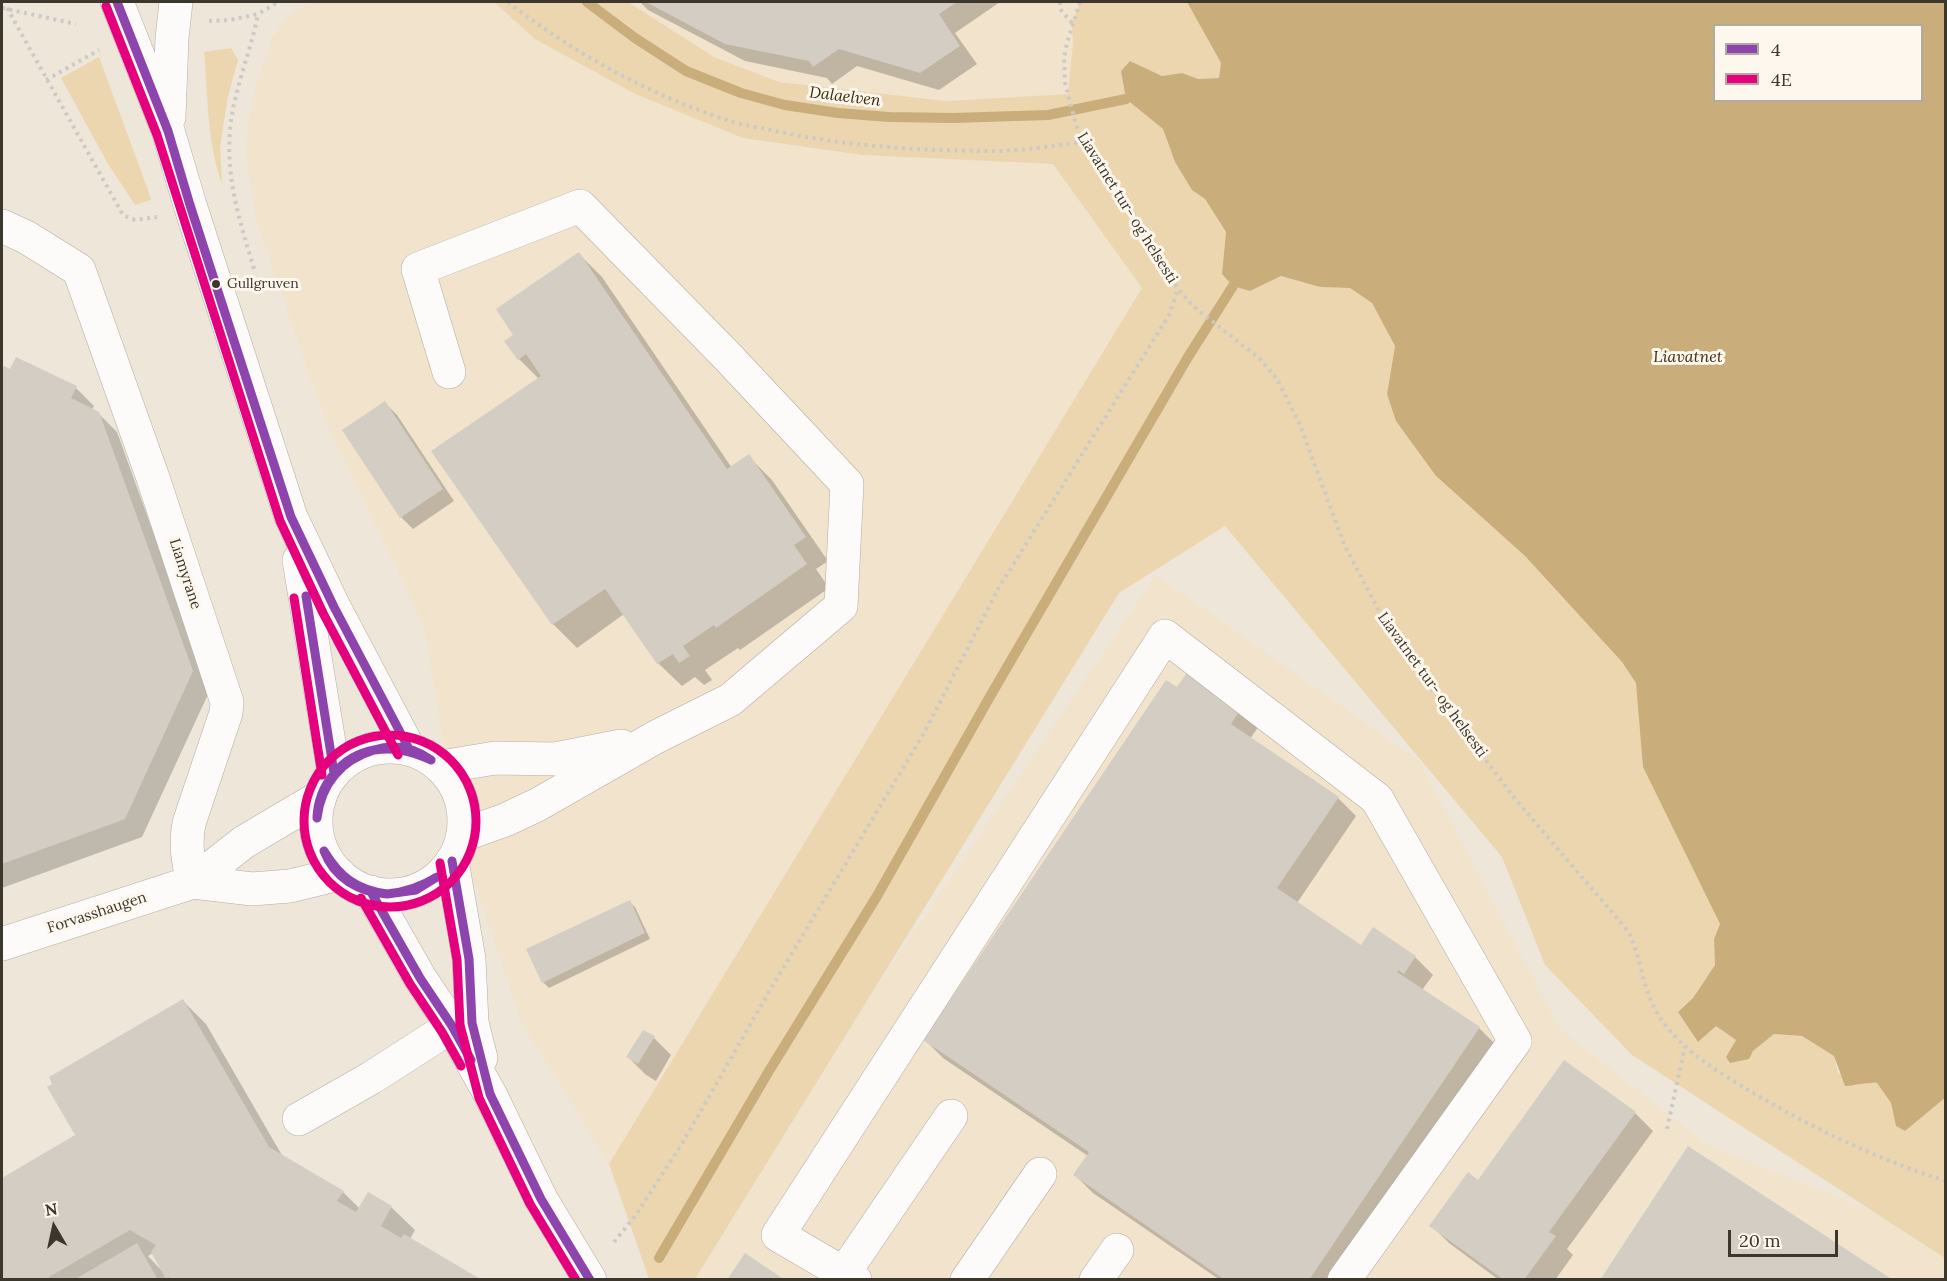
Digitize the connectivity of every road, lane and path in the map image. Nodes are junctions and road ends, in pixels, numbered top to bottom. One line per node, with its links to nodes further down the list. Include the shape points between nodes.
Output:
1 (117, 2): 14 (main road)
2 (176, 2): 14 (main road)
3 (278, 2): 8 (path)
4 (508, 2): 15 (path, via 599,64 663,97 729,121 801,137 875,147 1003,151)
5 (1059, 2): 11 (path)
6 (1080, 2): 11 (path, Liavatnet tur- og helsesti)
7 (4, 8): 10 (path); 13 (path)
8 (258, 14): 9 (path); 18 (path, via 231,120 230,146 230,178)
9 (208, 21)
10 (76, 24)
11 (1072, 24): 15 (path, Liavatnet tur- og helsesti, via 1064,58 1065,83)
12 (99, 50): 13 (path)
13 (46, 80): 16 (path, via 123,215 135,220)
14 (168, 131): 21 (main road)
15 (1083, 142): 19 (path, Liavatnet tur- og helsesti, via 1118,187)
16 (166, 215)
17 (2, 226): 28 (main road, Liamyrane, via 79,270 227,702 186,837)
18 (254, 269)
19 (1178, 289): 32 (path, Liavatnet tur- og helsesti, via 1194,307 1260,359 1277,379 1300,425 1344,544 1380,613 1428,684 1527,814 1628,931 1638,952 1647,993 1660,1017); 38 (path, via 1169,315 998,589 924,733 682,1142 636,1215)
20 (449, 372): 22 (main road, via 418,269 580,206 847,484 841,606 730,700)
21 (291, 517): 23 (main road); 25 (main road, via 310,617)
22 (650, 740): 24 (main road, via 555,759 495,758); 26 (main road)
23 (409, 749): 24 (main road); 25 (main road, via 389,746 368,750 349,759)
24 (441, 767): 26 (main road, via 461,798 464,817)
25 (327, 785): 27 (main road, via 316,818 318,838 326,858); 28 (main road, Forvasshaugen)
26 (458, 848): 29 (main road, via 437,878 417,890 394,895); 31 (main road, via 469,959)
27 (339, 874): 28 (main road, Forvasshaugen, via 290,886 252,889); 29 (main road)
28 (193, 882): 30 (main road, Forvasshaugen)
29 (371, 892): 31 (main road, via 420,978)
30 (2, 944)
31 (462, 1025): 34 (main road); 41 (main road, via 490,1094 541,1199)
32 (1684, 1046): 35 (path); 37 (path, Liavatnet tur- og helsesti, via 1791,1115 1899,1166)
33 (951, 1116): 40 (main road)
34 (300, 1119)
35 (1667, 1129)
36 (1041, 1174): 42 (main road)
37 (1946, 1181)
38 (614, 1242)
39 (1117, 1250): 43 (main road)
40 (850, 1276): 44 (main road, via 778,1235 1165,636 1377,799 1515,1041)
41 (591, 1280)
42 (967, 1280)
43 (1096, 1280)
44 (1344, 1280)

